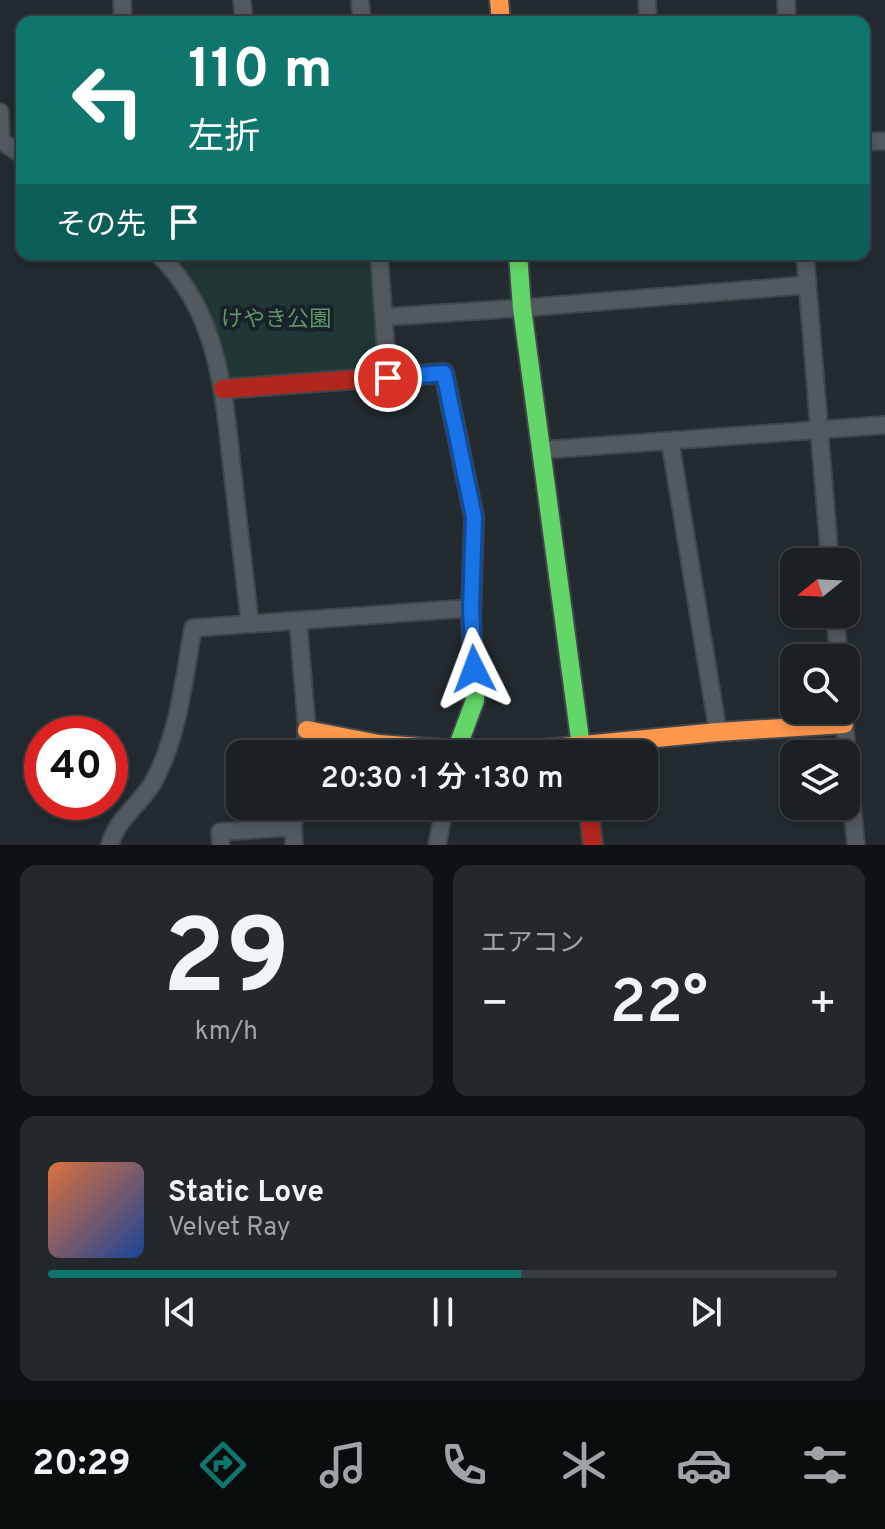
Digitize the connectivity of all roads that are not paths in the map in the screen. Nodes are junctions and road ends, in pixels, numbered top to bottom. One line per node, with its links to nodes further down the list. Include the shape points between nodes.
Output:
1 (0, 112): 2 (street)
2 (1, 141)
3 (163, 260): 11 (street, via 202,314)
4 (379, 260): 9 (street)
5 (518, 260): 8 (street)
6 (805, 260): 7 (street)
7 (807, 285): 8 (street); 13 (street)
8 (522, 308): 9 (street); 15 (street)
9 (384, 317): 10 (street)
10 (388, 378): 11 (street); 17 (street, via 444,373 474,517)
11 (223, 389): 19 (street)
12 (885, 425): 13 (street)
13 (819, 430): 14 (street); 16 (street)
14 (670, 441): 15 (street); 23 (street)
15 (542, 450): 27 (street)
16 (829, 548)
17 (471, 608): 18 (street); 26 (street, via 475,700)
18 (298, 621): 19 (street); 22 (street)
19 (250, 624): 33 (street, via 193,628 172,741 154,780 113,831)
20 (785, 724): 23 (street)
21 (845, 724): 38 (street)
22 (307, 730): 24 (street); 25 (street)
23 (718, 732): 28 (street)
24 (306, 740)
25 (358, 740)
26 (460, 740)
27 (581, 740)
28 (654, 740)
29 (294, 820): 32 (street)
30 (442, 820): 36 (street)
31 (590, 820): 37 (street)
32 (293, 827): 34 (street, via 220,832); 35 (street)
33 (110, 845)
34 (221, 845)
35 (294, 845)
36 (437, 845)
37 (593, 845)
38 (856, 845)

